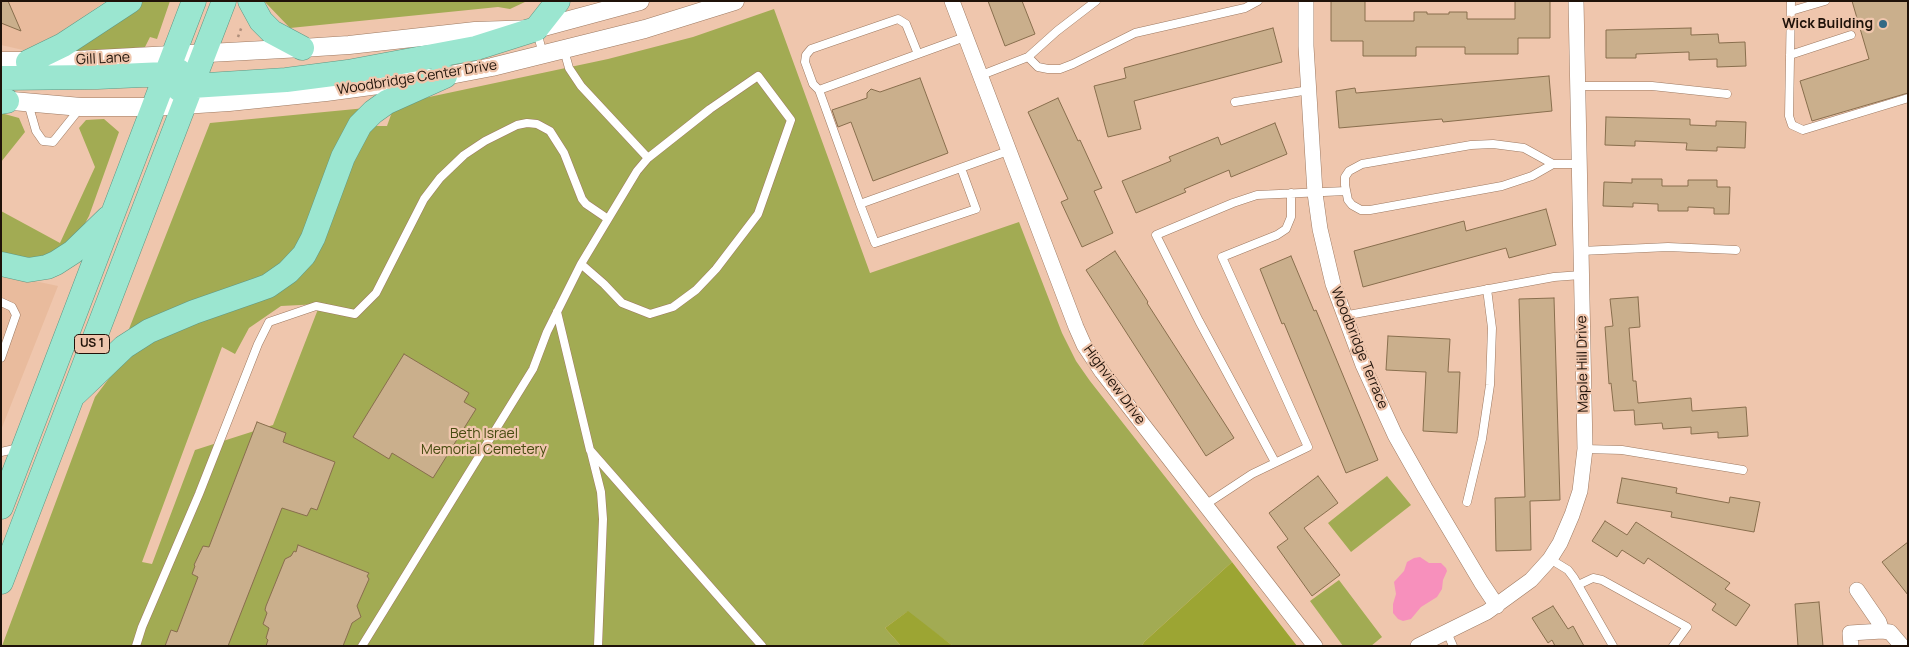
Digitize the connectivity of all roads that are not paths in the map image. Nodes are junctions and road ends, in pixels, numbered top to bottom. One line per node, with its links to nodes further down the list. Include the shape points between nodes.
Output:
1 (130, 1): 27 (highway, via 63,45)
2 (194, 1): 28 (highway, US 1)
3 (224, 1): 21 (highway, US 1)
4 (250, 1): 19 (highway, via 260,21 272,32)
5 (558, 1): 16 (highway)
6 (640, 1): 16 (street)
7 (735, 1): 20 (street, Woodbridge Center Drive)
8 (952, 1): 18 (street, Highview Drive)
9 (1096, 1): 25 (lane)
10 (1258, 1): 25 (lane, via 1246,8 1135,33 1060,69 1038,67)
11 (1306, 1): 34 (street, Woodbridge Terrace)
12 (1576, 1): 32 (street, Maple Hill Drive)
13 (1791, 1): 15 (lane)
14 (1826, 1): 15 (lane)
15 (1791, 11): 24 (lane)
16 (536, 29): 19 (street, via 476,31); 23 (lane); 36 (highway, via 476,48)
17 (1851, 35): 24 (lane)
18 (965, 37): 22 (lane); 30 (street, Highview Drive)
19 (302, 48): 21 (street)
20 (564, 50): 23 (street, Woodbridge Center Drive); 43 (lane, via 569,68 581,86)
21 (204, 53): 28 (highway, via 192,66); 36 (highway, US 1)
22 (918, 54): 33 (lane); 33 (lane, via 906,24 898,19 811,49 805,62 813,84)
23 (543, 55): 29 (street, Woodbridge Center Drive)
24 (1790, 55): 37 (lane, via 1789,116 1792,125 1798,129)
25 (1028, 58): 30 (lane)
26 (1, 61): 27 (street, Gill Lane)
27 (28, 62): 28 (street, Gill Lane)
28 (169, 65): 31 (highway, via 59,78); 41 (highway, US 1)
29 (445, 76): 36 (street, Woodbridge Center Drive, via 298,96); 63 (highway, via 387,102 360,125 343,157 314,238 288,272 263,288 194,312 142,335 124,347)
30 (979, 76): 42 (street, Highview Drive)
31 (1, 78)
32 (1577, 86): 35 (lane, via 1652,86); 45 (street, Maple Hill Drive)
33 (819, 90): 50 (lane)
34 (1309, 90): 39 (lane); 49 (street, Woodbridge Terrace)
35 (1727, 94)
36 (188, 96): 41 (highway, via 165,95); 63 (highway, US 1)
37 (1908, 98)
38 (9, 102): 40 (street); 40 (lane, via 42,140 53,142)
39 (1235, 102)
40 (81, 107): 41 (street)
41 (152, 107): 51 (highway, US 1)
42 (1008, 151): 46 (lane); 70 (street, Highview Drive, via 1084,345)
43 (648, 158): 52 (lane); 56 (lane, via 758,76 791,120 758,214 716,269 673,307 650,314 622,303)
44 (1553, 164): 45 (lane); 47 (lane, via 1502,186 1370,210 1354,208); 47 (lane, via 1532,151 1516,146 1462,146 1358,165 1347,174)
45 (1579, 164): 54 (street, Maple Hill Drive)
46 (961, 168): 50 (lane); 50 (lane, via 976,209 874,243)
47 (1346, 191): 49 (lane)
48 (1291, 192): 49 (lane); 67 (lane, via 1291,217 1286,229 1222,257 1308,447); 67 (lane, via 1248,197 1156,235)
49 (1315, 193): 61 (street, Woodbridge Terrace, via 1327,263)
50 (860, 204)
51 (113, 214): 55 (highway, via 74,252 56,263 28,270); 65 (highway, US 1)
52 (608, 219): 56 (lane); 79 (lane, via 582,199 562,148 550,131 537,124 517,125 464,155 440,178 424,199 376,292 355,314 316,306 269,322)
53 (1736, 250): 54 (lane, via 1668,247)
54 (1580, 251): 57 (street, Maple Hill Drive)
55 (1, 264)
56 (581, 264): 60 (lane)
57 (1581, 276): 58 (lane, via 1554,276); 64 (street, Maple Hill Drive)
58 (1487, 289): 61 (lane); 69 (lane, via 1492,322 1490,385 1482,439)
59 (1, 302): 62 (lane, via 14,308 16,315)
60 (557, 312): 66 (lane); 80 (lane, via 532,369)
61 (1343, 316): 76 (street, Woodbridge Terrace, via 1399,441)
62 (1, 358)
63 (72, 397): 73 (highway, US 1)
64 (1584, 449): 68 (lane, via 1622,450); 72 (street, Maple Hill Drive, via 1582,480 1576,503)
65 (13, 450): 71 (highway, US 1)
66 (590, 450): 81 (lane, via 601,492 603,519); 82 (lane)
67 (1275, 462): 70 (lane, via 1244,478)
68 (1743, 470)
69 (1467, 502)
70 (1205, 505): 83 (street, Highview Drive)
71 (1, 507)
72 (1550, 559): 74 (lane, via 1568,570); 76 (street, Maple Hill Drive, via 1531,580)
73 (1, 582)
74 (1578, 585): 85 (lane); 86 (lane, via 1593,578 1602,580 1687,627)
75 (1857, 590): 77 (street)
76 (1497, 606): 78 (street, Maple Hill Drive)
77 (1882, 631): 87 (street, via 1850,633); 88 (street, via 1890,632)
78 (1450, 639): 84 (street, Maple Hill Drive)
79 (136, 646)
80 (362, 646)
81 (598, 646)
82 (762, 646)
83 (1315, 646)
84 (1418, 646)
85 (1613, 646)
86 (1673, 646)
87 (1851, 646)
88 (1902, 646)

